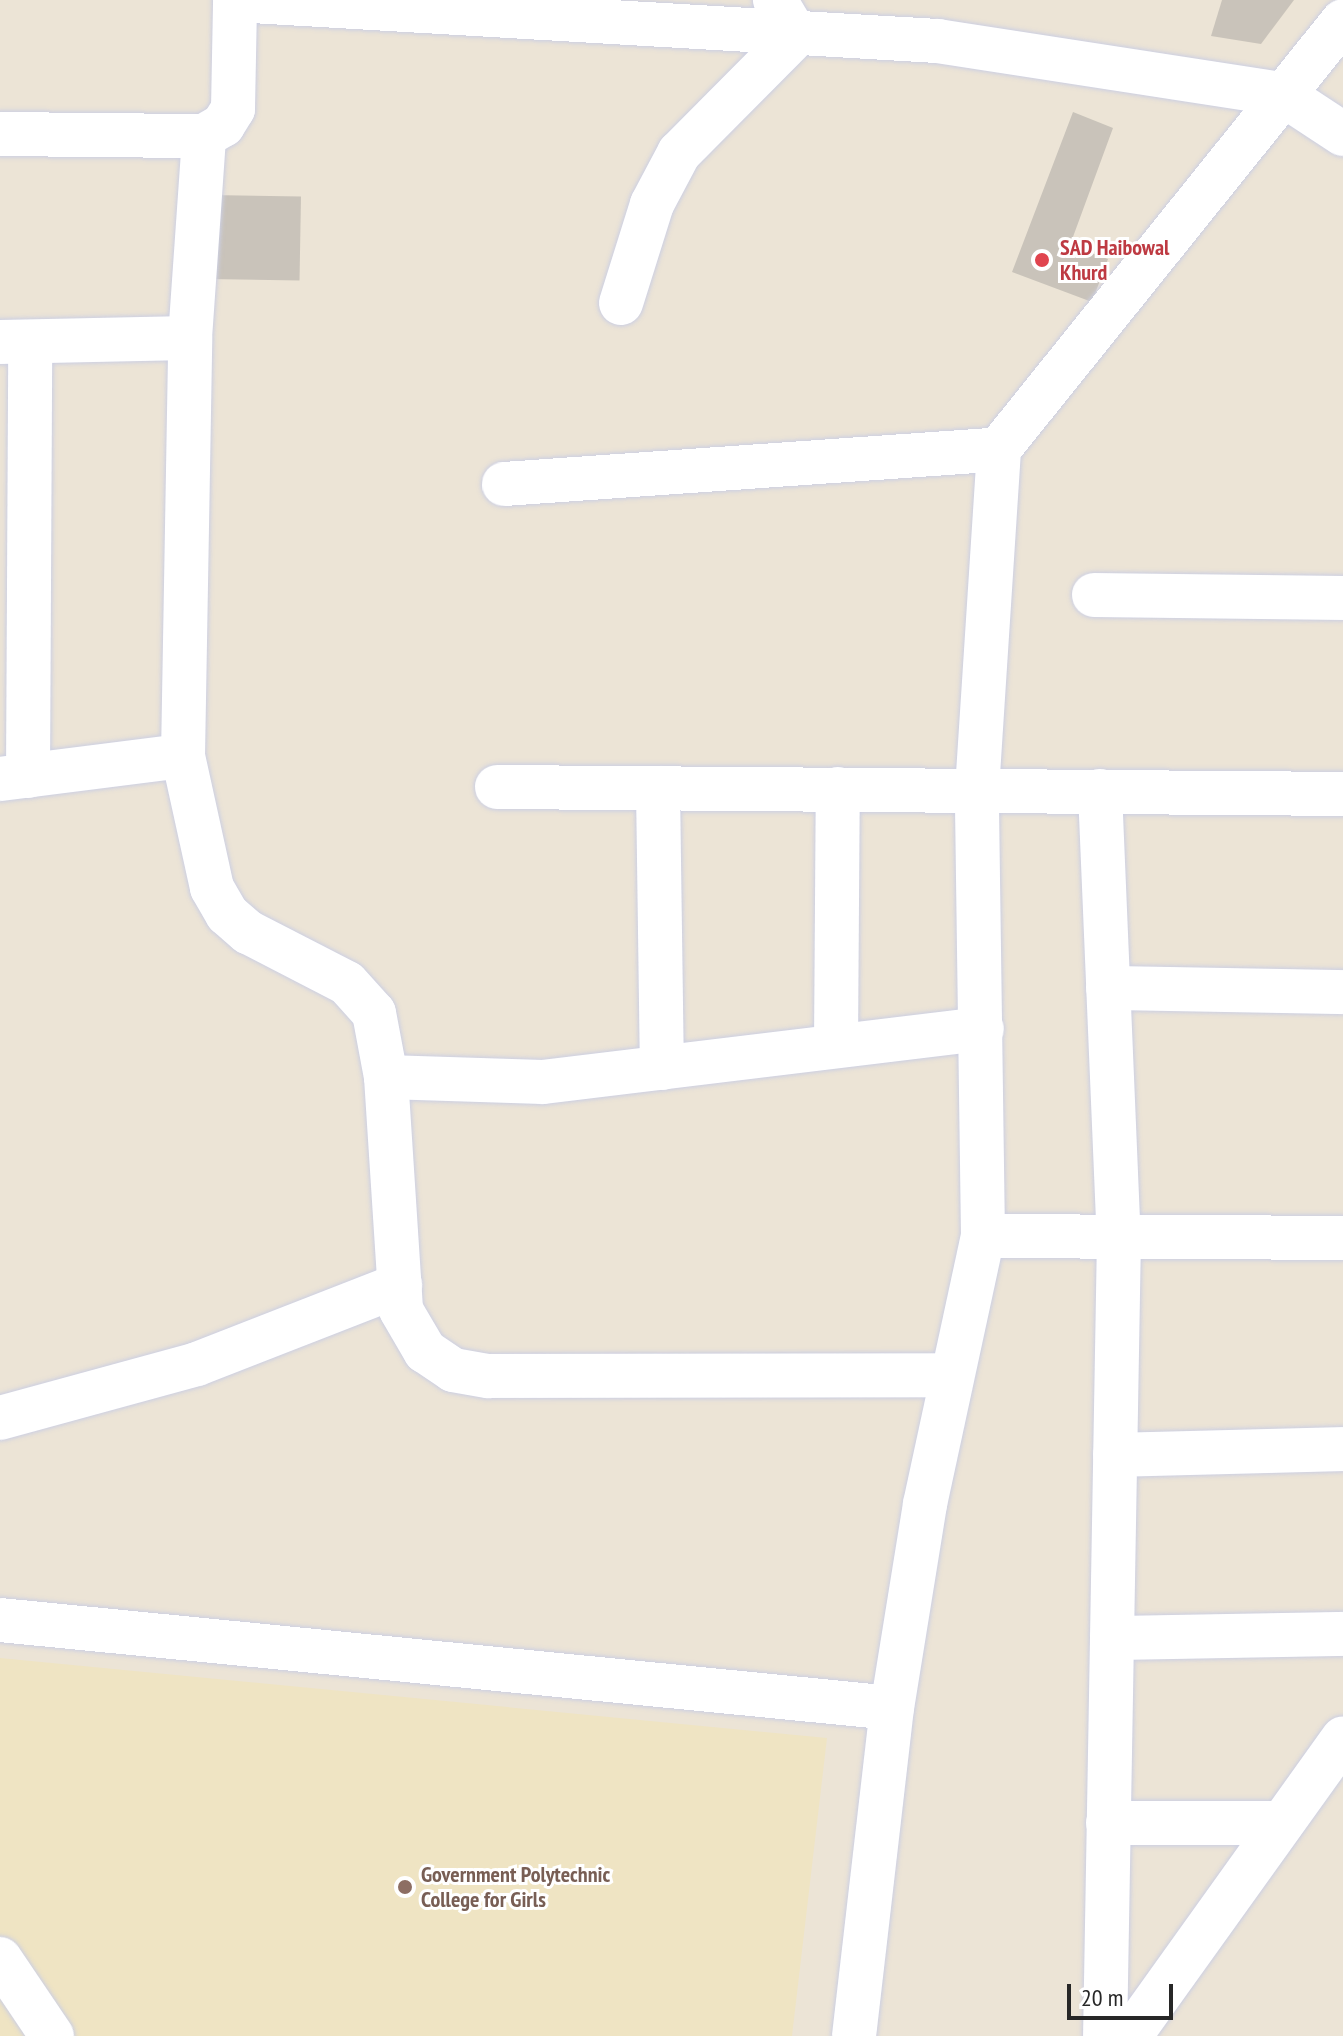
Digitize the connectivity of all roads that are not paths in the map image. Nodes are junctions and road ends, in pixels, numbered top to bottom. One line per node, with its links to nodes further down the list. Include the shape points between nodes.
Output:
1 (235, 1): 2 (street); 7 (street, via 233,109 223,125)
2 (785, 18): 4 (street); 8 (street, via 679,153 652,204)
3 (1343, 21): 4 (street)
4 (1282, 94): 6 (street); 11 (street)
5 (0, 134): 7 (street)
6 (1343, 134)
7 (204, 136): 9 (street)
8 (621, 303)
9 (190, 338): 10 (street); 16 (street)
10 (15, 342): 13 (street)
11 (999, 449): 12 (street); 21 (street)
12 (504, 484)
13 (13, 556): 17 (street)
14 (1094, 595): 15 (street)
15 (1343, 598)
16 (183, 756): 17 (street); 29 (street, via 212,888 227,914 248,932 361,995 374,1013)
17 (14, 778)
18 (497, 787): 19 (street)
19 (658, 788): 20 (street); 28 (street)
20 (838, 789): 21 (street); 27 (street)
21 (977, 790): 22 (street); 26 (street)
22 (1100, 791): 23 (street); 24 (street)
23 (1343, 794)
24 (1108, 988): 25 (street); 31 (street)
25 (1343, 992)
26 (982, 1029): 27 (street); 30 (street)
27 (836, 1045): 28 (street)
28 (662, 1068): 29 (street, via 543,1082)
29 (386, 1077): 33 (street)
30 (983, 1236): 31 (street); 34 (street)
31 (1119, 1237): 32 (street); 37 (street)
32 (1343, 1238)
33 (400, 1285): 34 (street, via 401,1310 425,1351 453,1370 488,1376); 35 (street, via 197,1364)
34 (949, 1375): 41 (street)
35 (0, 1418)
36 (1343, 1449): 37 (street)
37 (1115, 1455): 40 (street)
38 (0, 1620): 41 (street)
39 (1343, 1634): 40 (street)
40 (1112, 1638): 43 (street)
41 (892, 1708): 47 (street)
42 (1343, 1738): 44 (street)
43 (1108, 1823): 44 (street); 48 (street)
44 (1282, 1823): 49 (street)
45 (7, 1984): 46 (street)
46 (52, 2036)
47 (854, 2036)
48 (1105, 2036)
49 (1130, 2036)

